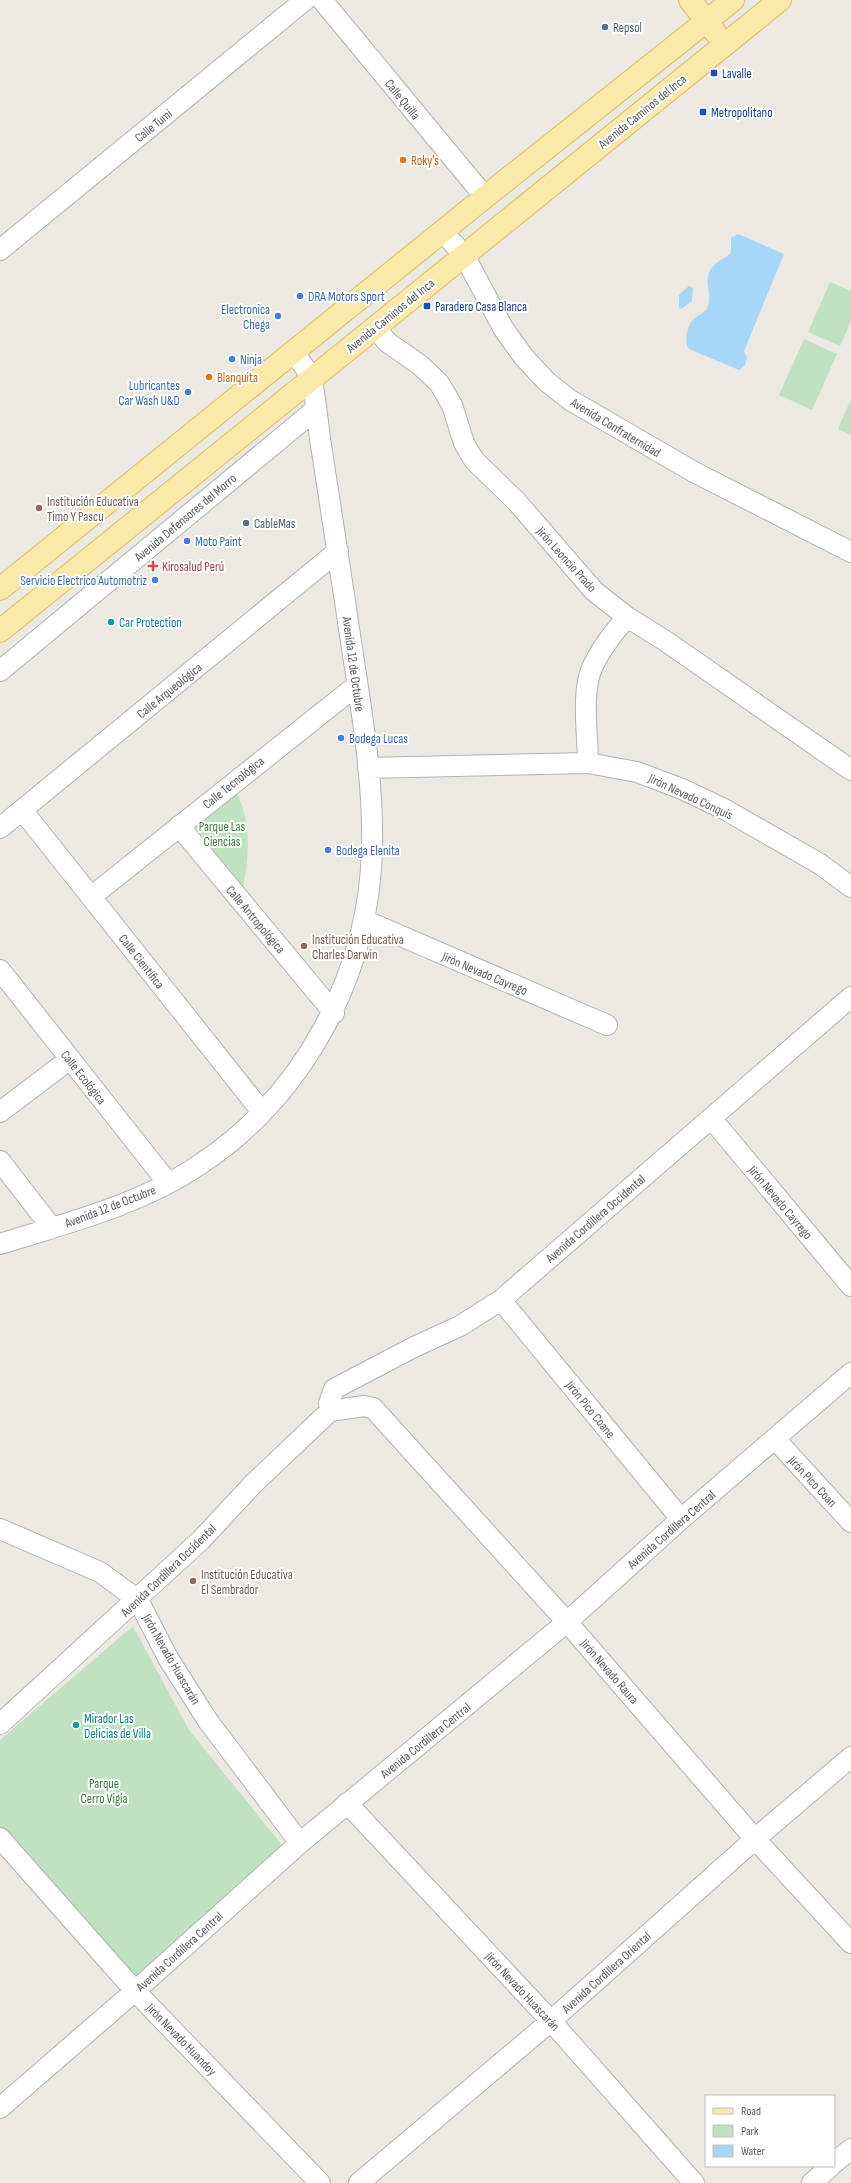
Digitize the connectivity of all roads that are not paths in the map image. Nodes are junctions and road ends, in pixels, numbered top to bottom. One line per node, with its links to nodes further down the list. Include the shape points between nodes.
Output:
1 (305, 0): 10 (street, Calle Tumi)
2 (322, 0): 8 (street, Calle Quilla)
3 (690, 0): 6 (main road)
4 (733, 0): 6 (main road)
5 (780, 0): 7 (main road, Avenida Caminos del Inca)
6 (706, 21): 7 (main road); 8 (main road)
7 (725, 45): 11 (main road, Avenida Caminos del Inca)
8 (484, 197): 9 (main road)
9 (442, 231): 11 (street, Avenida Confraternidad); 13 (main road)
10 (0, 250)
11 (464, 255): 12 (main road, Avenida Caminos del Inca); 17 (street, Avenida Confraternidad, via 503,328 523,356 546,381 570,400 694,472)
12 (375, 327): 14 (main road, Avenida Caminos del Inca); 19 (street, Jirón Leoncio Prado, via 387,342 420,365 439,383 452,404 464,443 474,460 517,502 594,591)
13 (293, 352): 14 (street, Avenida 12 de Octubre); 18 (main road)
14 (311, 379): 15 (street, Avenida 12 de Octubre); 20 (main road, Avenida Caminos del Inca)
15 (315, 410): 16 (street, Avenida 12 de Octubre); 21 (street, Avenida Defensores del Morro)
16 (338, 551): 22 (street, Avenida 12 de Octubre); 26 (street, Calle Arqueológica)
17 (851, 552)
18 (0, 588)
19 (627, 617): 23 (street, via 610,637 592,668 587,705); 25 (street, Jirón Leoncio Prado)
20 (0, 631)
21 (0, 671)
22 (357, 685): 24 (street, Avenida 12 de Octubre); 27 (street, Calle Tecnológica)
23 (588, 763): 24 (street, Jirón Nevado Conquis); 29 (street, Jirón Nevado Conquis, via 637,772 682,789 724,809 820,864)
24 (368, 768): 31 (street, Avenida 12 de Octubre, via 372,848 370,888)
25 (851, 770)
26 (22, 810): 28 (street, Calle Arqueológica); 30 (street, Calle Científica)
27 (179, 826): 30 (street, Calle Tecnológica); 34 (street, Calle Antropológica)
28 (0, 828)
29 (851, 887)
30 (92, 896): 38 (street, Calle Científica)
31 (364, 920): 34 (street, Avenida 12 de Octubre, via 354,961); 35 (street, Jirón Nevado Cayrego)
32 (0, 970): 36 (street, Calle Ecológica)
33 (851, 997): 39 (street, Avenida Cordillera Occidental)
34 (334, 1013): 38 (street, Avenida 12 de Octubre, via 293,1077)
35 (607, 1025)
36 (70, 1059): 37 (street); 41 (street, Calle Ecológica)
37 (0, 1112)
38 (262, 1112): 41 (street, Avenida 12 de Octubre, via 223,1148)
39 (711, 1118): 44 (street, Jirón Nevado Cayrego); 45 (street, Avenida Cordillera Occidental)
40 (0, 1160): 42 (street)
41 (168, 1183): 42 (street, Avenida 12 de Octubre, via 125,1203)
42 (52, 1228): 43 (street, Avenida 12 de Octubre)
43 (0, 1244)
44 (851, 1286)
45 (501, 1300): 47 (street, Avenida Cordillera Occidental, via 460,1326 334,1389 329,1403); 49 (street, Jirón Pico Coane)
46 (851, 1373): 48 (street, Avenida Cordillera Central)
47 (330, 1411): 52 (street, Avenida Cordillera Occidental); 53 (street, Jirón Nevado Raura, via 364,1406 373,1408)
48 (776, 1440): 49 (street, Avenida Cordillera Central); 50 (street, Jirón Pico Coan)
49 (681, 1519): 53 (street, Avenida Cordillera Central)
50 (851, 1522)
51 (0, 1529): 52 (street, Jirón Nevado Huascarán, via 100,1572)
52 (138, 1600): 54 (street, Avenida Cordillera Occidental); 59 (street, Jirón Nevado Huascarán, via 168,1658 208,1721)
53 (567, 1622): 56 (street, Avenida Cordillera Central); 58 (street, Jirón Nevado Raura)
54 (0, 1724)
55 (851, 1757): 58 (street, Avenida Cordillera Oriental)
56 (347, 1803): 59 (street, Avenida Cordillera Central); 62 (street, Jirón Nevado Huascarán)
57 (0, 1838): 61 (street, Jirón Nevado Huandoy)
58 (755, 1839): 60 (street, Jirón Nevado Raura); 62 (street, Avenida Cordillera Oriental)
59 (300, 1843): 61 (street, Avenida Cordillera Central)
60 (851, 1943)
61 (135, 1991): 63 (street, Avenida Cordillera Central); 67 (street, Jirón Nevado Huandoy)
62 (552, 2021): 68 (street, Avenida Cordillera Oriental); 69 (street, Jirón Nevado Huascarán)
63 (0, 2108)
64 (851, 2149): 65 (street)
65 (835, 2162)
66 (830, 2167): 70 (street)
67 (320, 2183)
68 (359, 2183)
69 (694, 2183)
70 (812, 2183)

